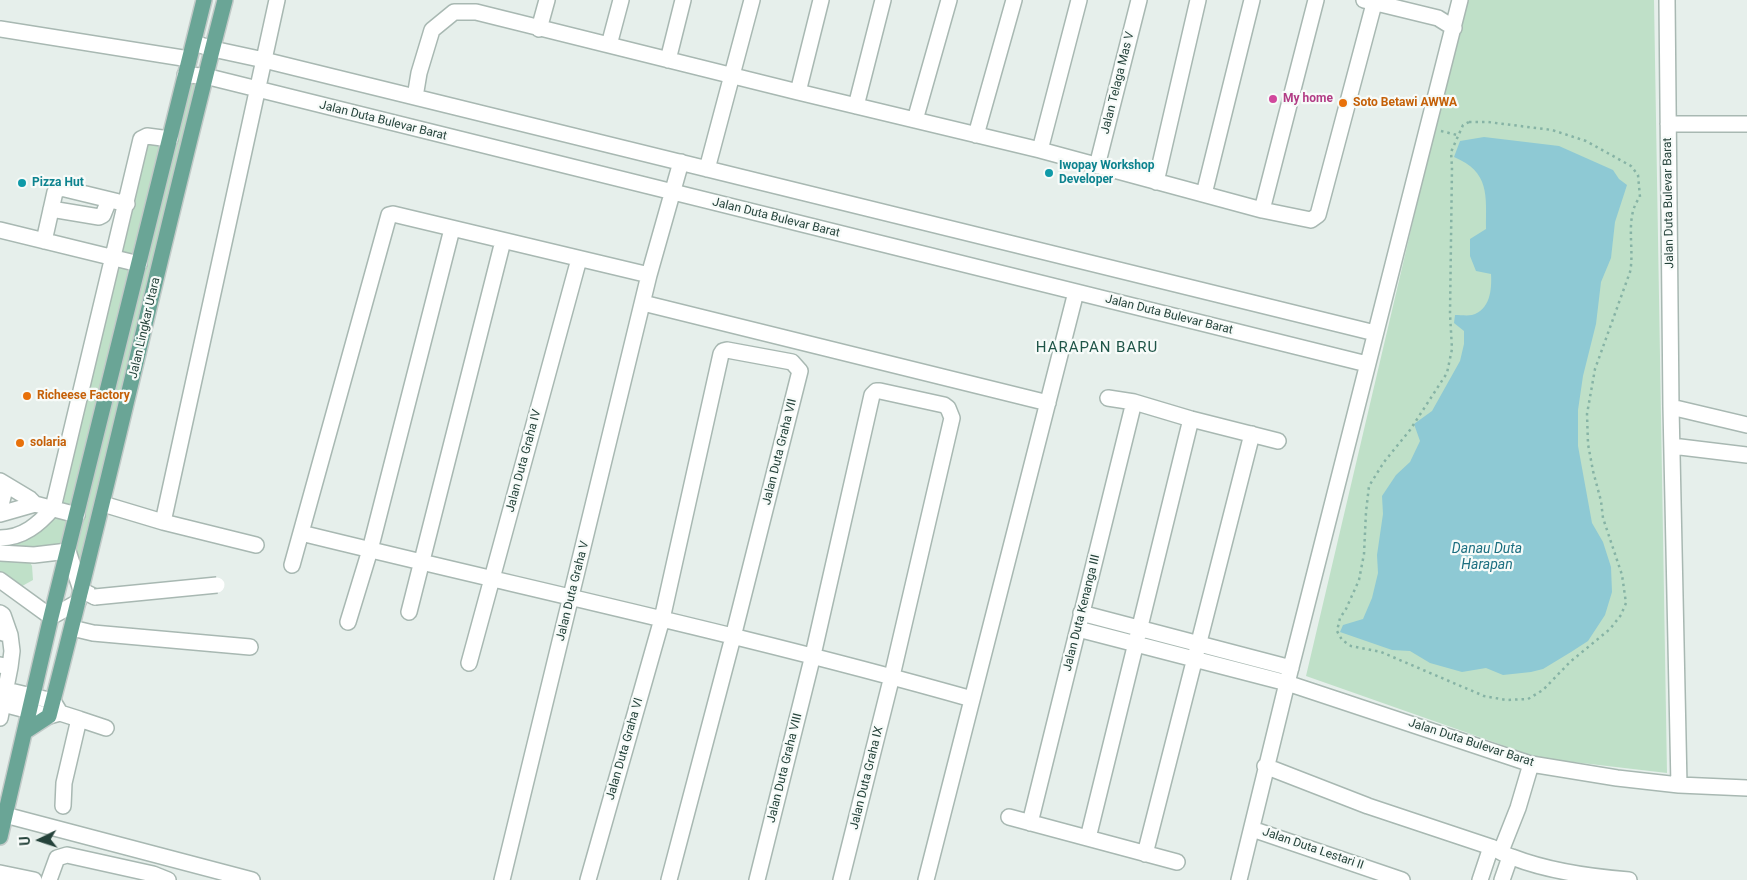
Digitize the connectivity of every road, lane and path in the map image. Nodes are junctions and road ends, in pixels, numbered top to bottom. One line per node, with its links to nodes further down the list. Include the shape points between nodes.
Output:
1 (204, 0): 24 (main road, Jalan Lingkar Utara)
2 (226, 0): 26 (main road, Jalan Lingkar Utara)
3 (277, 0): 27 (street)
4 (547, 0): 23 (street)
5 (620, 0): 25 (street)
6 (683, 0): 29 (street)
7 (752, 0): 31 (street)
8 (820, 0): 34 (street)
9 (883, 0): 36 (street)
10 (949, 0): 37 (street)
11 (1014, 0): 40 (street)
12 (1079, 0): 42 (street)
13 (1139, 0): 44 (street, Jalan Telaga Mas V)
14 (1198, 0): 46 (street)
15 (1252, 0): 48 (street)
16 (1316, 0): 52 (street)
17 (1460, 0): 21 (street)
18 (1667, 0): 38 (street, Jalan Duta Bulevar Barat)
19 (1371, 1): 21 (street, via 1438,18); 52 (street, via 1318,215 1311,220)
20 (477, 6): 23 (street); 35 (street, via 454,12 432,30)
21 (1454, 28): 63 (street)
22 (0, 29): 28 (street)
23 (539, 29): 25 (street)
24 (194, 43): 26 (street); 28 (main road, Jalan Lingkar Utara)
25 (609, 45): 29 (street)
26 (218, 50): 27 (street); 32 (main road, Jalan Lingkar Utara)
27 (259, 58): 33 (street); 35 (street)
28 (189, 59): 30 (main road, Jalan Lingkar Utara)
29 (668, 60): 31 (street)
30 (185, 75): 32 (street, Jalan Duta Bulevar Barat); 41 (main road, Jalan Lingkar Utara)
31 (732, 76): 34 (street); 45 (street)
32 (212, 78): 33 (street, Jalan Duta Bulevar Barat); 77 (main road, Jalan Lingkar Utara)
33 (253, 89): 47 (street, Jalan Duta Bulevar Barat); 82 (street)
34 (798, 92): 36 (street)
35 (415, 96): 43 (street)
36 (856, 106): 37 (street)
37 (915, 120): 40 (street)
38 (1668, 124): 39 (street); 68 (street, Jalan Duta Bulevar Barat)
39 (1747, 124)
40 (976, 135): 42 (street)
41 (170, 139): 50 (street, via 147,136 141,139); 59 (main road, Jalan Lingkar Utara)
42 (1040, 150): 44 (street)
43 (680, 164): 45 (street); 47 (street, Jalan Duta Graha V)
44 (1097, 166): 46 (street)
45 (707, 169): 63 (street)
46 (1156, 182): 48 (street)
47 (673, 189): 60 (street, Jalan Duta Graha V); 61 (street, Jalan Duta Bulevar Barat)
48 (1204, 194): 52 (street)
49 (109, 200): 50 (street); 51 (street, via 99,217); 51 (street, via 61,188 55,192)
50 (127, 204): 57 (street)
51 (51, 208): 55 (street)
52 (1262, 210)
53 (452, 229): 56 (street); 83 (street, via 389,215); 86 (street)
54 (0, 230): 55 (street)
55 (44, 241): 57 (street)
56 (503, 241): 58 (street); 89 (street)
57 (113, 258): 59 (street); 78 (street)
58 (578, 258): 60 (street); 92 (street, Jalan Duta Graha IV)
59 (139, 264): 81 (main road, Jalan Lingkar Utara)
60 (649, 275): 62 (street, Jalan Duta Graha V)
61 (1076, 292): 64 (street, Jalan Duta Bulevar Barat); 67 (street)
62 (643, 303): 67 (street); 95 (street, Jalan Duta Graha V)
63 (1375, 333): 64 (street)
64 (1367, 364): 115 (street)
65 (1108, 398): 66 (street)
66 (1134, 402): 69 (street); 99 (street, Jalan Duta Kenanga III)
67 (1048, 403): 116 (street)
68 (1671, 407): 70 (street); 73 (street, Jalan Duta Bulevar Barat)
69 (1192, 419): 71 (street); 104 (street)
70 (1747, 425)
71 (1252, 434): 72 (street); 110 (street)
72 (1278, 441)
73 (1672, 446): 74 (street); 125 (street, Jalan Duta Bulevar Barat)
74 (1747, 455)
75 (3, 483): 76 (street); 79 (street)
76 (35, 504): 78 (street); 80 (street)
77 (103, 504): 82 (street); 94 (main road, Jalan Lingkar Utara)
78 (54, 508): 81 (street); 84 (street, via 39,524 21,534)
79 (0, 509)
80 (0, 514)
81 (77, 515): 87 (main road, Jalan Lingkar Utara)
82 (164, 522): 85 (street)
83 (301, 533): 86 (street); 90 (street)
84 (0, 538)
85 (256, 545)
86 (370, 550): 89 (street); 102 (street)
87 (68, 551): 88 (street); 94 (street); 100 (main road, Jalan Lingkar Utara)
88 (0, 554)
89 (423, 563): 92 (street); 97 (street)
90 (292, 565)
91 (0, 580): 100 (street)
92 (492, 580): 95 (street); 112 (street, Jalan Duta Graha IV)
93 (217, 585): 93 (street, via 168,590 119,595 154,590); 94 (street, bridge)
94 (80, 596): 100 (street); 103 (main road, Jalan Lingkar Utara)
95 (572, 598): 101 (street); 142 (street, Jalan Duta Graha V)
96 (1346, 610): 96 (path, via 1359,580 1364,554 1369,486 1447,373 1452,349 1451,152 1463,125 1488,122 1552,130 1586,141 1616,156 1638,175 1640,198 1635,203 1630,235 1633,258 1630,272 1595,369 1587,414 1591,462 1603,518 1622,575 1626,603 1621,615 1543,690 1528,699 1506,700 1484,696 1381,652 1351,646 1337,631)
97 (409, 612)
98 (0, 613): 106 (street)
99 (1082, 613): 104 (street); 105 (street, Jalan Duta Kenanga III)
100 (51, 617): 117 (main road, Jalan Lingkar Utara)
101 (662, 619): 107 (street); 107 (street, Jalan Duta Graha VII, via 721,354 726,350 792,362 800,371); 143 (street, Jalan Duta Graha VI)
102 (348, 622)
103 (72, 628): 109 (street, via 93,633); 119 (main road, Jalan Lingkar Utara)
104 (1140, 628): 108 (street); 110 (street)
105 (1078, 629): 108 (street); 130 (street, Jalan Duta Kenanga III)
106 (5, 634): 113 (street, via 12,651)
107 (733, 637): 111 (street); 144 (street, Jalan Duta Graha VII)
108 (1135, 643): 110 (street); 133 (street)
109 (250, 647)
110 (1197, 652): 115 (street, Jalan Duta Bulevar Barat); 135 (street)
111 (813, 655): 114 (street); 114 (street, Jalan Duta Graha VIII, via 872,395 880,391 944,405 952,418); 145 (street, Jalan Duta Graha VIII)
112 (469, 663)
113 (5, 666): 118 (street)
114 (892, 676): 116 (street); 146 (street, Jalan Duta Graha IX)
115 (1289, 676): 123 (street, Jalan Duta Bulevar Barat); 124 (street)
116 (972, 699): 147 (street)
117 (32, 703): 118 (street); 119 (street); 122 (main road, Jalan Lingkar Utara)
118 (3, 704)
119 (54, 710): 120 (street); 122 (main road)
120 (79, 719): 121 (street); 127 (street)
121 (106, 728)
122 (26, 731): 128 (main road, Jalan Lingkar Utara)
123 (1531, 764): 125 (street, Jalan Duta Bulevar Barat); 134 (street)
124 (1265, 766): 131 (street); 134 (street)
125 (1680, 785): 126 (street)
126 (1747, 788)
127 (62, 806)
128 (5, 815): 132 (main road, Jalan Lingkar Utara); 141 (street)
129 (1009, 817): 130 (street)
130 (1030, 823): 133 (street)
131 (1252, 829): 148 (street); 149 (street, Jalan Duta Lestari II)
132 (0, 837)
133 (1088, 838): 135 (street)
134 (1500, 852): 150 (street); 151 (street); 152 (street, via 1554,869)
135 (1146, 854): 136 (street)
136 (1177, 862)
137 (0, 873): 138 (street)
138 (34, 880)
139 (49, 880): 140 (street, via 57,858 67,855)
140 (168, 880)
141 (252, 880)
142 (502, 880)
143 (588, 880)
144 (670, 880)
145 (757, 880)
146 (841, 880)
147 (927, 880)
148 (1239, 880)
149 (1402, 880)
150 (1480, 880)
151 (1502, 880)
152 (1629, 880)

